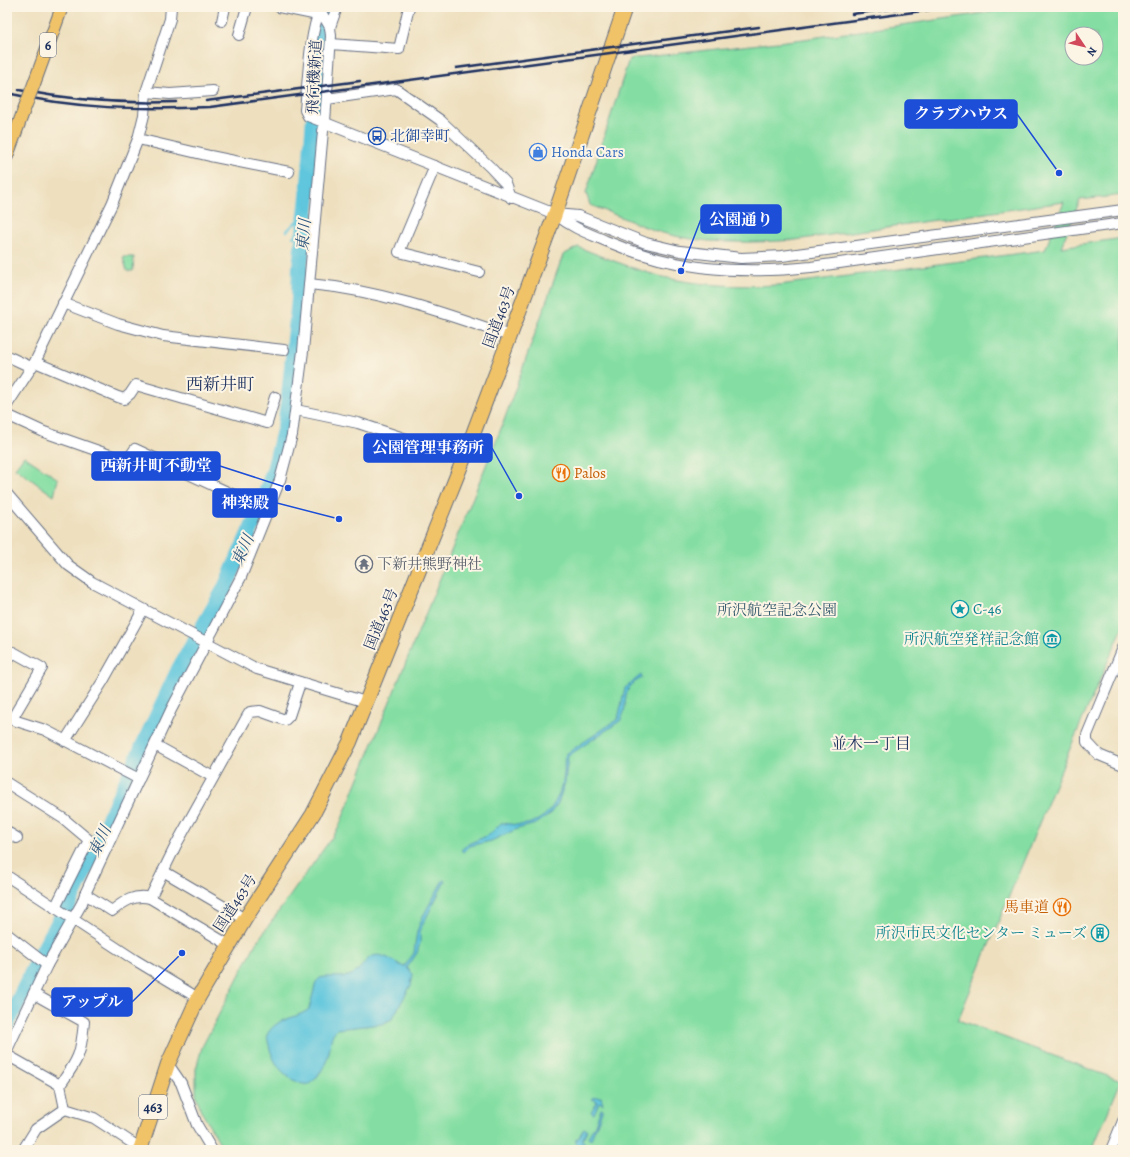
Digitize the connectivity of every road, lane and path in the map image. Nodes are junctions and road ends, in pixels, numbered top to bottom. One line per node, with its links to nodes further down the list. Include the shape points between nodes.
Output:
1 (62, 7): 19 (main road, 6, bridge)
2 (171, 7): 15 (street, via 170,19)
3 (225, 7): 10 (street)
4 (247, 7): 12 (street)
5 (279, 7): 9 (street, via 313,14)
6 (337, 7): 11 (street)
7 (409, 7): 13 (street, via 400,50)
8 (625, 7): 24 (highway, 国道463号 / 463)
9 (320, 10): 11 (street, 飛行機新道); 17 (street, via 315,21 305,110 310,116)
10 (222, 21)
11 (329, 26): 13 (street, 飛行機新道)
12 (239, 35)
13 (331, 44): 16 (street, 飛行機新道)
14 (213, 91): 15 (street, via 170,94)
15 (146, 92): 18 (street)
16 (326, 99): 17 (street, 飛行機新道); 22 (street, via 396,89 440,120 506,184)
17 (324, 122): 20 (street, 飛行機新道); 27 (street)
18 (138, 139): 21 (street); 28 (street, via 112,204)
19 (7, 156)
20 (435, 166): 22 (street, 飛行機新道); 26 (street, via 399,252)
21 (289, 172)
22 (511, 198): 24 (street, 飛行機新道)
23 (1123, 210): 24 (street, via 788,256 740,258 663,247 578,216)
24 (555, 214): 25 (street, via 574,228 651,258 704,268 742,271 811,267); 29 (highway, 国道463号 / 463)
25 (1123, 223)
26 (479, 272)
27 (309, 284): 29 (street, via 389,297); 35 (street)
28 (63, 303): 30 (street, via 118,324 163,336); 32 (street)
29 (510, 336): 37 (highway, 国道463号 / 463)
30 (284, 350)
31 (7, 356): 32 (street)
32 (33, 364): 33 (street, via 124,399 136,385 267,423); 34 (street)
33 (275, 397)
34 (7, 405)
35 (296, 410): 37 (street, via 358,423); 39 (street, via 286,461)
36 (7, 415): 39 (street, via 44,432 127,461 135,449)
37 (464, 458): 45 (highway, 国道463号 / 463)
38 (7, 494): 40 (street, via 72,569)
39 (266, 510): 41 (street, via 241,577)
40 (143, 610): 41 (street); 47 (street)
41 (204, 642): 44 (street, via 257,669); 48 (street)
42 (1123, 648): 49 (street, via 1087,735 1087,742 1099,756)
43 (7, 661): 46 (street, via 13,652 42,668)
44 (300, 683): 45 (street); 50 (street, via 289,716 285,720 260,711 250,712)
45 (366, 702): 61 (highway, 国道463号 / 463, via 331,782)
46 (9, 718): 47 (street, via 38,727)
47 (65, 741): 51 (street)
48 (155, 745): 50 (street); 51 (street)
49 (1123, 766)
50 (213, 777): 55 (street)
51 (138, 778): 57 (street)
52 (7, 784): 59 (street, via 64,819 89,840)
53 (7, 832): 54 (street)
54 (17, 838)
55 (163, 871): 58 (street); 61 (street)
56 (7, 876): 59 (street)
57 (84, 894): 58 (street, via 112,910 129,899 143,896); 60 (street, via 82,903)
58 (150, 898): 63 (street)
59 (56, 909): 60 (street)
60 (71, 918): 64 (street); 66 (street)
61 (245, 919): 63 (highway, 国道463号 / 463)
62 (7, 934): 64 (street)
63 (229, 945): 66 (highway, 国道463号 / 463)
64 (45, 964): 65 (street)
65 (34, 994): 67 (street); 70 (street, via 84,1022 81,1050 75,1065)
66 (198, 998): 69 (highway, 国道463号 / 463)
67 (7, 1050)
68 (7, 1055): 70 (street)
69 (168, 1064): 74 (highway, 国道463号 / 463); 75 (street, via 181,1083 197,1125)
70 (60, 1085): 71 (street)
71 (65, 1109): 73 (street, via 36,1128); 74 (street, via 94,1118)
72 (1123, 1121): 76 (street)
73 (27, 1149)
74 (141, 1149)
75 (212, 1150)
76 (1111, 1150)

